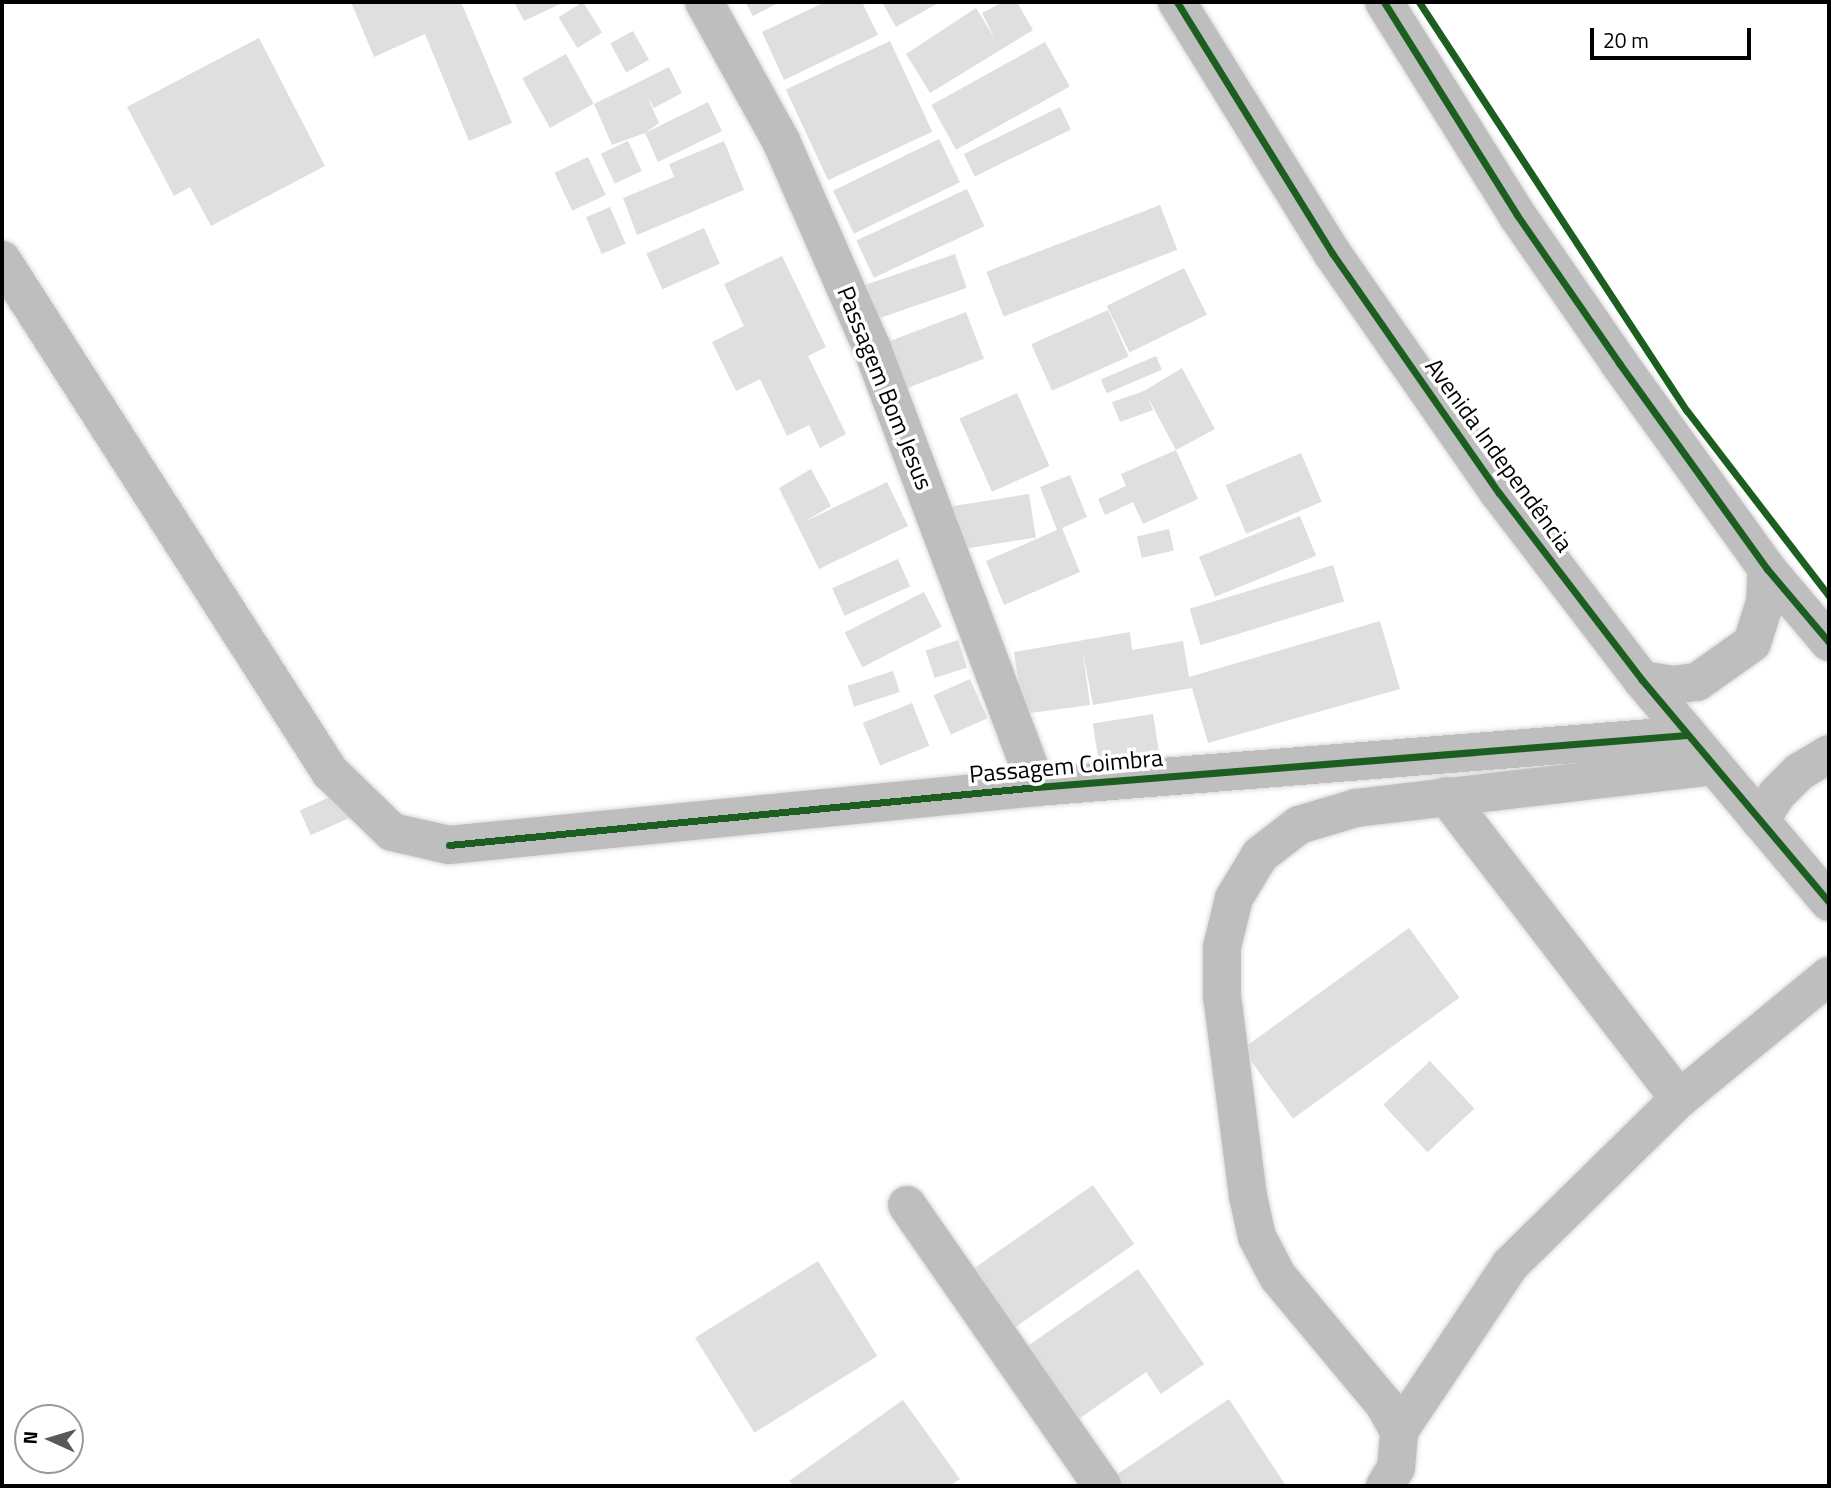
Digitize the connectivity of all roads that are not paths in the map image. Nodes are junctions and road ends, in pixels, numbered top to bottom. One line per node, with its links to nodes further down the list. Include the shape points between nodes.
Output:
1 (704, 2): 11 (main road, Passagem Bom Jesus, via 781,141 872,348)
2 (1177, 2): 7 (main road, Avenida Independência, via 1332,253 1499,492)
3 (1384, 2): 5 (main road, via 1517,215)
4 (2, 260): 11 (main road, Passagem Coimbra, via 330,772 391,832 449,845)
5 (1767, 569): 6 (main road); 7 (main road, via 1765,603 1752,643 1697,682 1672,685)
6 (1829, 642)
7 (1642, 680): 8 (main road, Avenida Independência)
8 (1687, 735): 10 (main road, Avenida Independência); 11 (main road, Passagem Coimbra)
9 (1829, 754): 13 (main road, via 1799,772 1777,794)
10 (1714, 766): 12 (main road); 13 (main road, Avenida Independência)
11 (1037, 787)
12 (1446, 796): 16 (main road); 18 (main road, via 1356,808 1299,825 1260,855 1234,898 1222,947 1222,997 1257,1237 1279,1277 1384,1404)
13 (1760, 821): 14 (main road, Avenida Independência)
14 (1829, 902)
15 (1829, 976): 16 (main road)
16 (1679, 1099): 18 (main road, via 1510,1265)
17 (907, 1205): 19 (main road)
18 (1399, 1431): 20 (main road, via 1396,1468)
19 (1102, 1486)
20 (1385, 1486)

